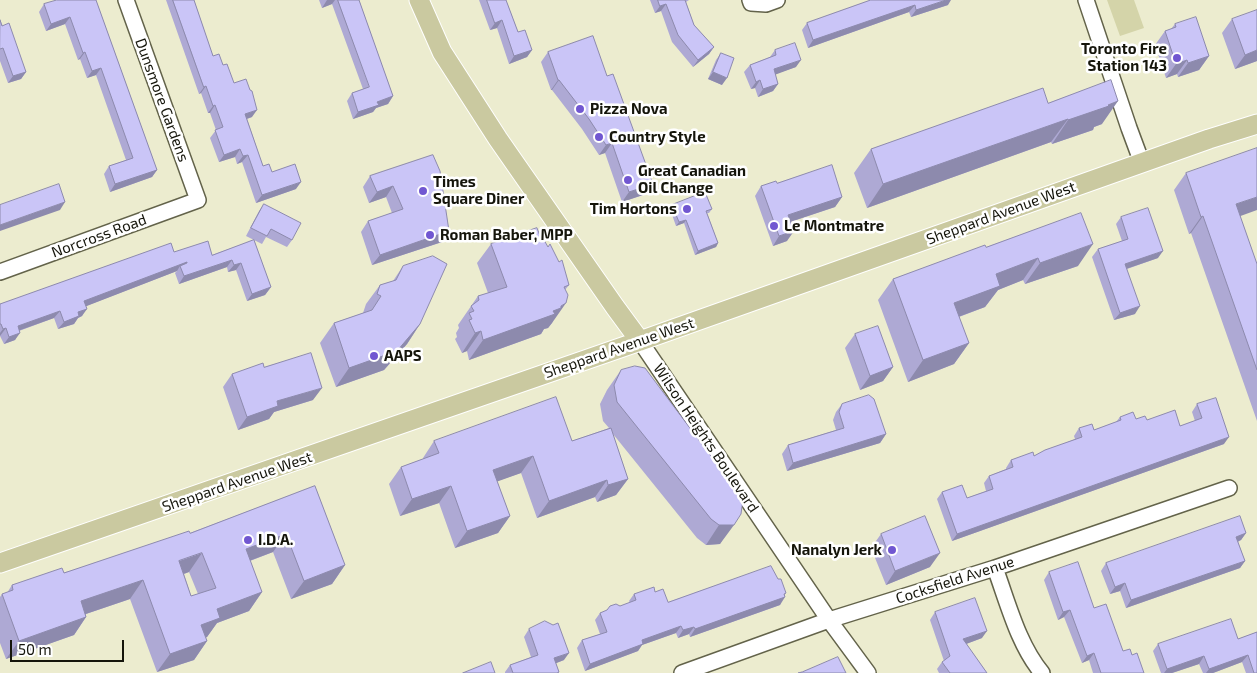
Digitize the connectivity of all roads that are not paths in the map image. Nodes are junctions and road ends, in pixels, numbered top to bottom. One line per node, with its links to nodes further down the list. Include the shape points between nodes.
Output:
1 (126, 0): 10 (street, Dunsmore Gardens)
2 (419, 0): 12 (main road, Wilson Heights Boulevard, via 442,52 493,131)
3 (750, 0): 4 (street, via 766,4)
4 (777, 0)
5 (1086, 0): 9 (street)
6 (1257, 118): 8 (main road, Sheppard Avenue West)
7 (1257, 124): 8 (main road, Sheppard Avenue West)
8 (1237, 130): 9 (main road, Sheppard Avenue West)
9 (1142, 163): 12 (main road, Sheppard Avenue West)
10 (198, 200): 11 (street, Norcross Road)
11 (0, 272)
12 (640, 341): 14 (main road, Sheppard Avenue West); 16 (street, Wilson Heights Boulevard)
13 (1229, 488): 15 (street, Cocksfield Avenue)
14 (0, 563)
15 (995, 568): 16 (street, Cocksfield Avenue); 19 (street, via 1031,660)
16 (830, 620): 17 (street, Cocksfield Avenue); 18 (street, Wilson Heights Boulevard)
17 (682, 673)
18 (868, 673)
19 (1042, 673)

